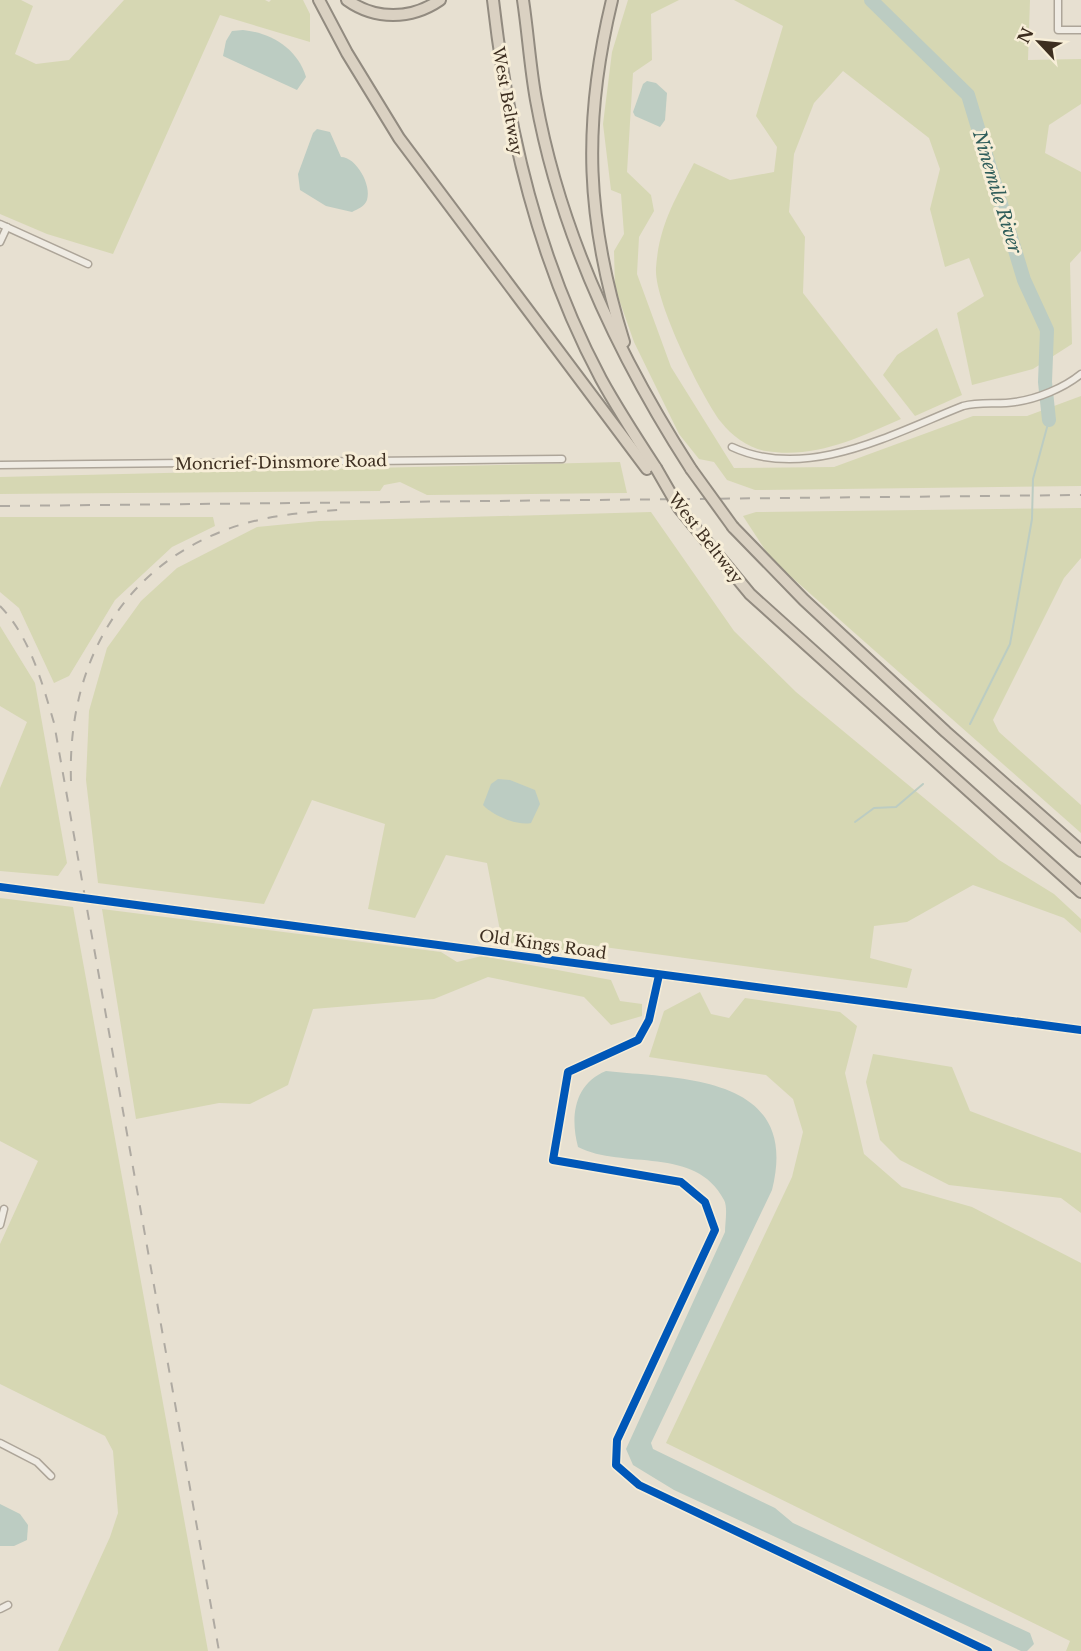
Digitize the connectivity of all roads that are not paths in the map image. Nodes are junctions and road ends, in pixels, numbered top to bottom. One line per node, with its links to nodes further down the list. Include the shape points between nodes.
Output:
1 (319, 0): 18 (highway, via 399,138)
2 (347, 0): 3 (highway, via 372,13 397,16)
3 (440, 0)
4 (493, 0): 18 (highway, West Beltway, via 515,146 546,250 601,379)
5 (523, 0): 13 (highway, West Beltway, via 536,100 553,173 576,246 605,317)
6 (612, 0): 13 (highway, via 594,87 590,141 593,201 600,253)
7 (1058, 0): 8 (street, via 1058,30)
8 (1081, 30)
9 (0, 224): 10 (street)
10 (7, 227): 11 (street); 12 (street)
11 (0, 242)
12 (88, 264)
13 (633, 371): 19 (highway, West Beltway, bridge, via 691,469 733,527 765,562)
14 (1081, 374): 15 (street, via 1061,387 1027,400 963,406 831,455 753,457)
15 (732, 447)
16 (562, 459): 17 (street, Moncrief-Dinsmore Road)
17 (0, 465)
18 (652, 469): 21 (highway, West Beltway, bridge, via 750,594)
19 (1081, 851)
20 (0, 887): 22 (street, Old Kings Road)
21 (1081, 892)
22 (659, 975): 23 (street, Old Kings Road); 30 (street, via 649,1020 638,1040 567,1072 553,1160 681,1182 705,1202 715,1230 617,1440 616,1465 639,1485)
23 (1081, 1030)
24 (4, 1209): 25 (street)
25 (0, 1225)
26 (0, 1443): 27 (street, via 37,1462)
27 (51, 1476)
28 (8, 1605): 29 (street)
29 (0, 1609)
30 (988, 1651)

